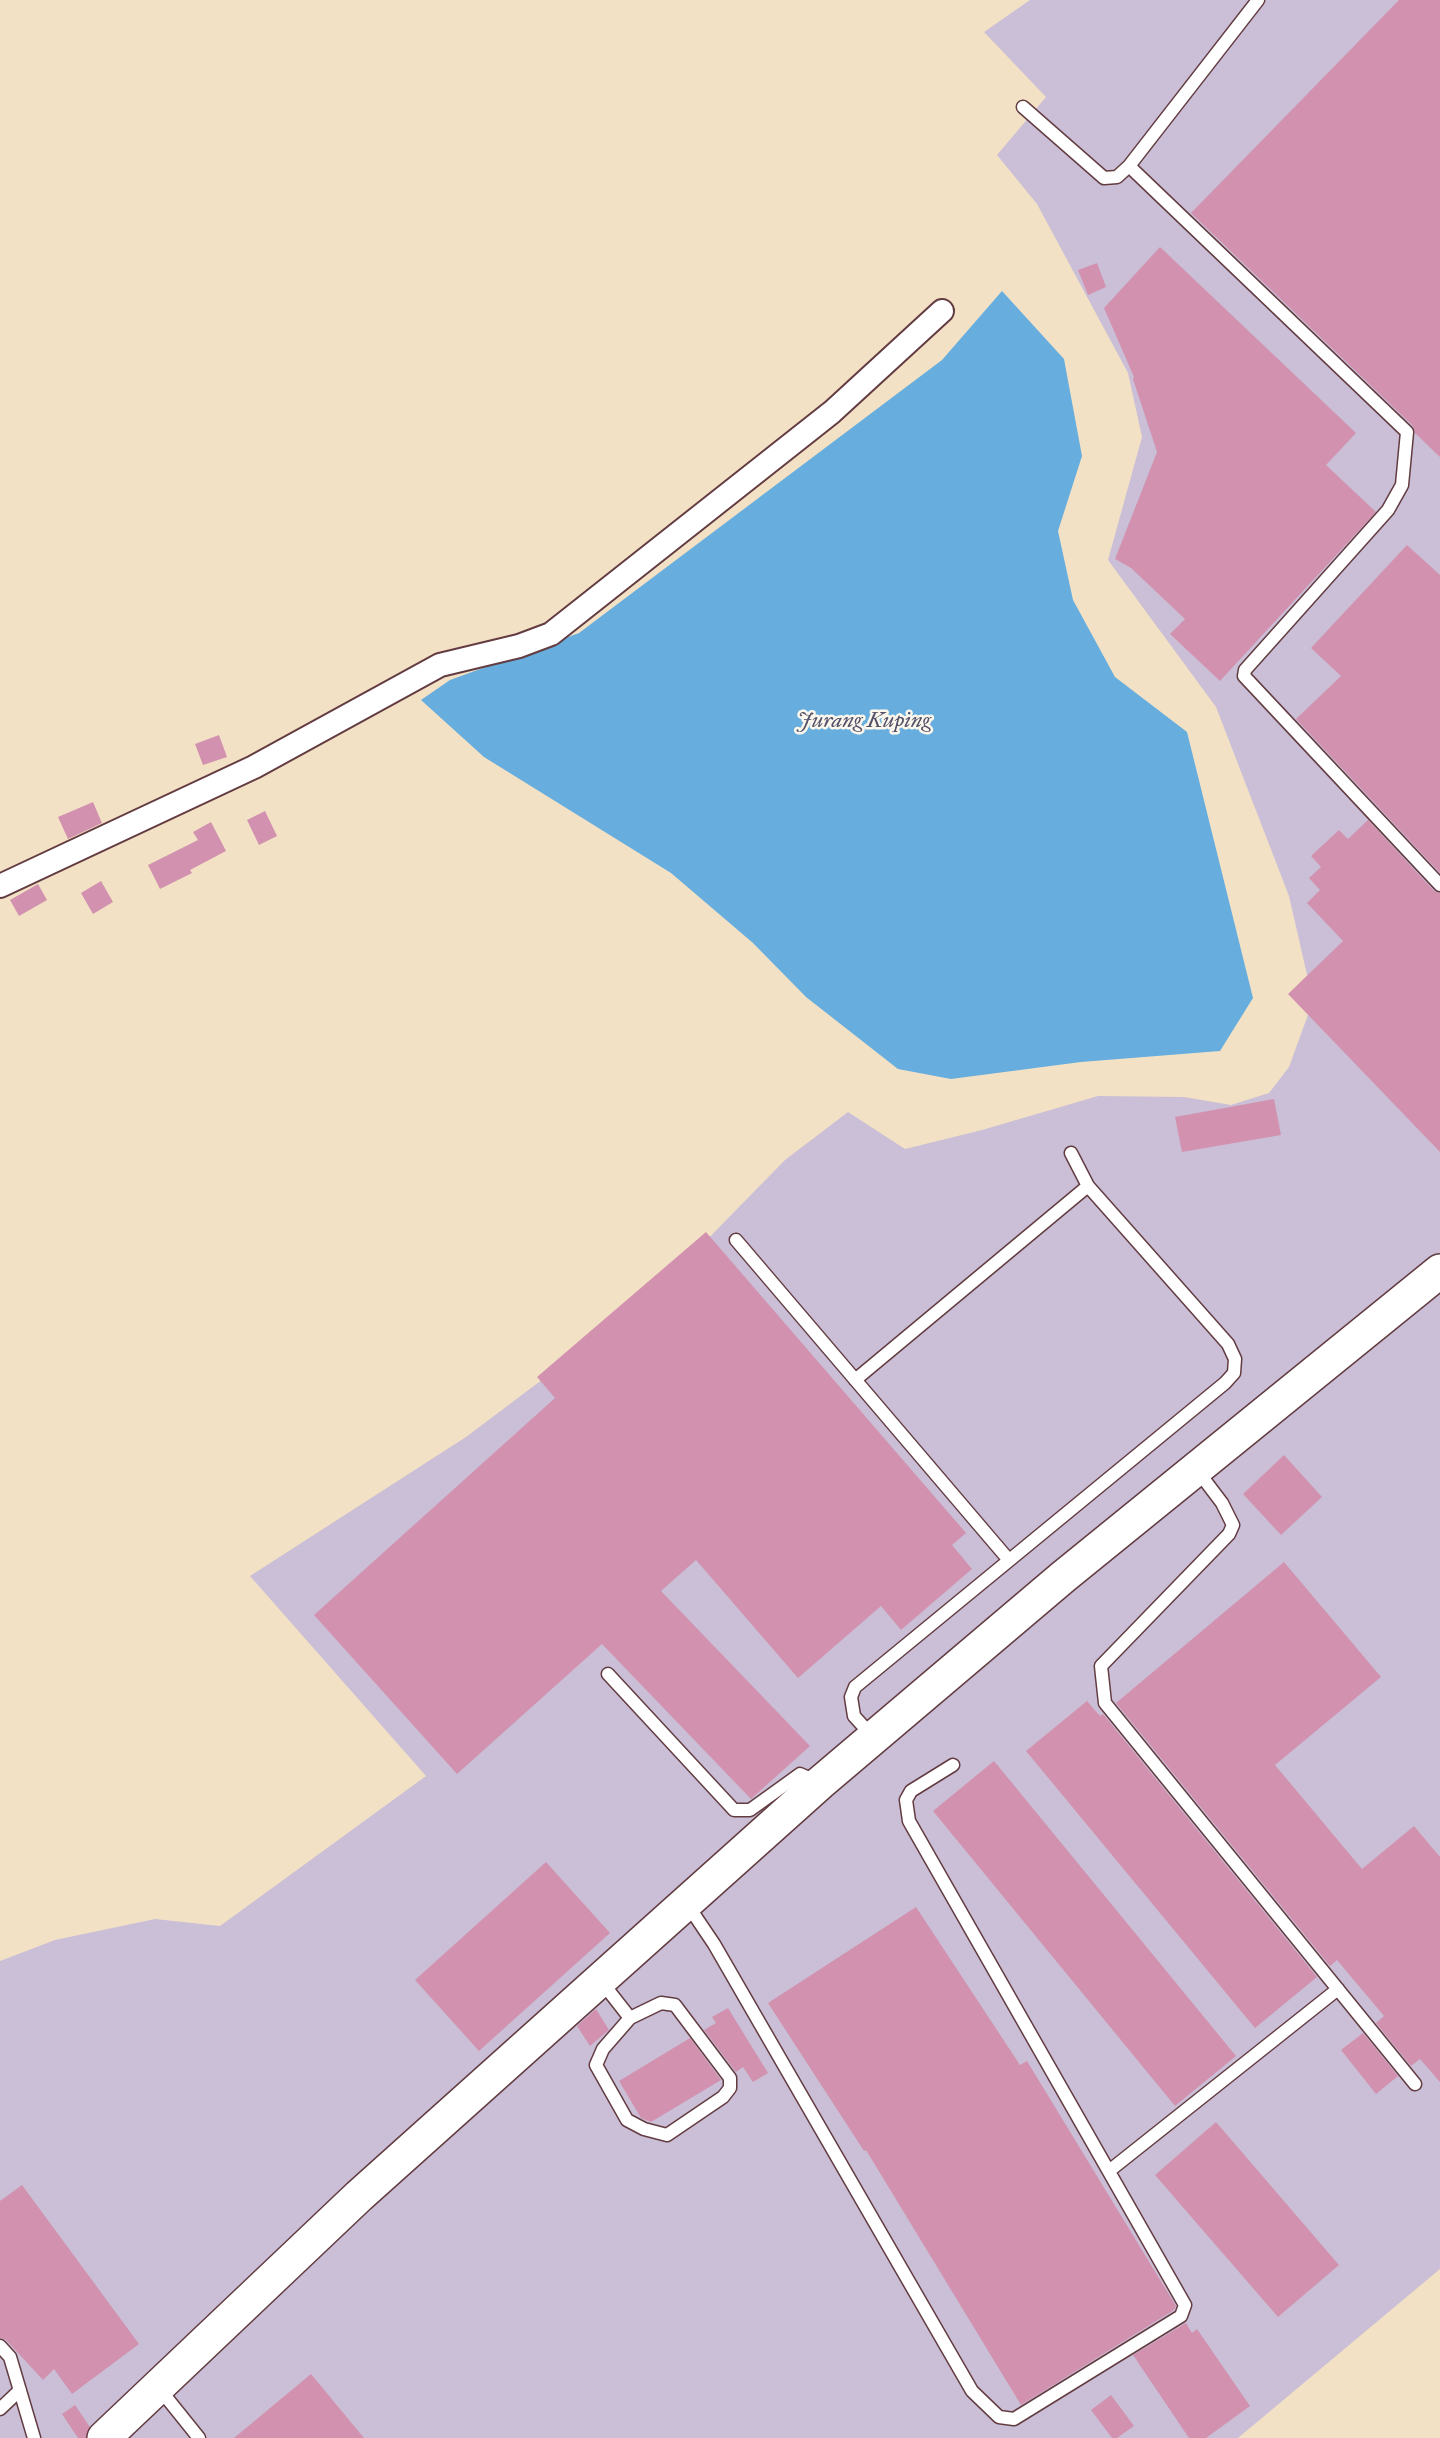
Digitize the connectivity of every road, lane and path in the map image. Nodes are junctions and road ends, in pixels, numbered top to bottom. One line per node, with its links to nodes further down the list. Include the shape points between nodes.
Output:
1 (1258, 0): 3 (lane)
2 (1023, 107): 3 (lane, via 1104,178 1117,177)
3 (1130, 166): 5 (lane, via 1407,432 1402,485 1388,510 1245,670 1244,676)
4 (942, 311): 6 (street, via 832,412 551,633 519,646 440,665 254,767)
5 (1440, 885)
6 (0, 886)
7 (1071, 1153): 8 (lane)
8 (1088, 1186): 11 (lane); 13 (lane, via 1228,1344 1235,1359 1234,1373)
9 (736, 1240): 11 (lane)
10 (1440, 1270): 12 (street)
11 (855, 1380): 13 (lane)
12 (1196, 1469): 15 (street); 20 (lane, via 1233,1525 1229,1534 1101,1666 1105,1702)
13 (1008, 1559): 15 (lane, via 855,1687 850,1697 854,1716)
14 (608, 1674): 17 (lane, via 734,1810 750,1810 800,1774)
15 (874, 1738): 17 (street)
16 (953, 1765): 23 (lane, via 911,1791 906,1800 909,1821)
17 (820, 1783): 18 (street)
18 (687, 1903): 19 (street); 23 (lane, via 972,2391 999,2416 1014,2419 1181,2316 1184,2310 1181,2296)
19 (601, 1980): 21 (lane); 25 (street, via 359,2196)
20 (1338, 1989): 22 (lane); 23 (lane)
21 (630, 2018): 21 (lane, via 661,2003 675,2005 730,2078 723,2097 667,2135 627,2120 596,2065 603,2049)
22 (1415, 2084)
23 (1109, 2171)
24 (0, 2346): 26 (lane, via 10,2357)
25 (158, 2386): 29 (street); 30 (lane)
26 (20, 2390): 27 (lane); 28 (lane)
27 (0, 2409)
28 (34, 2438)
29 (104, 2438)
30 (200, 2438)

